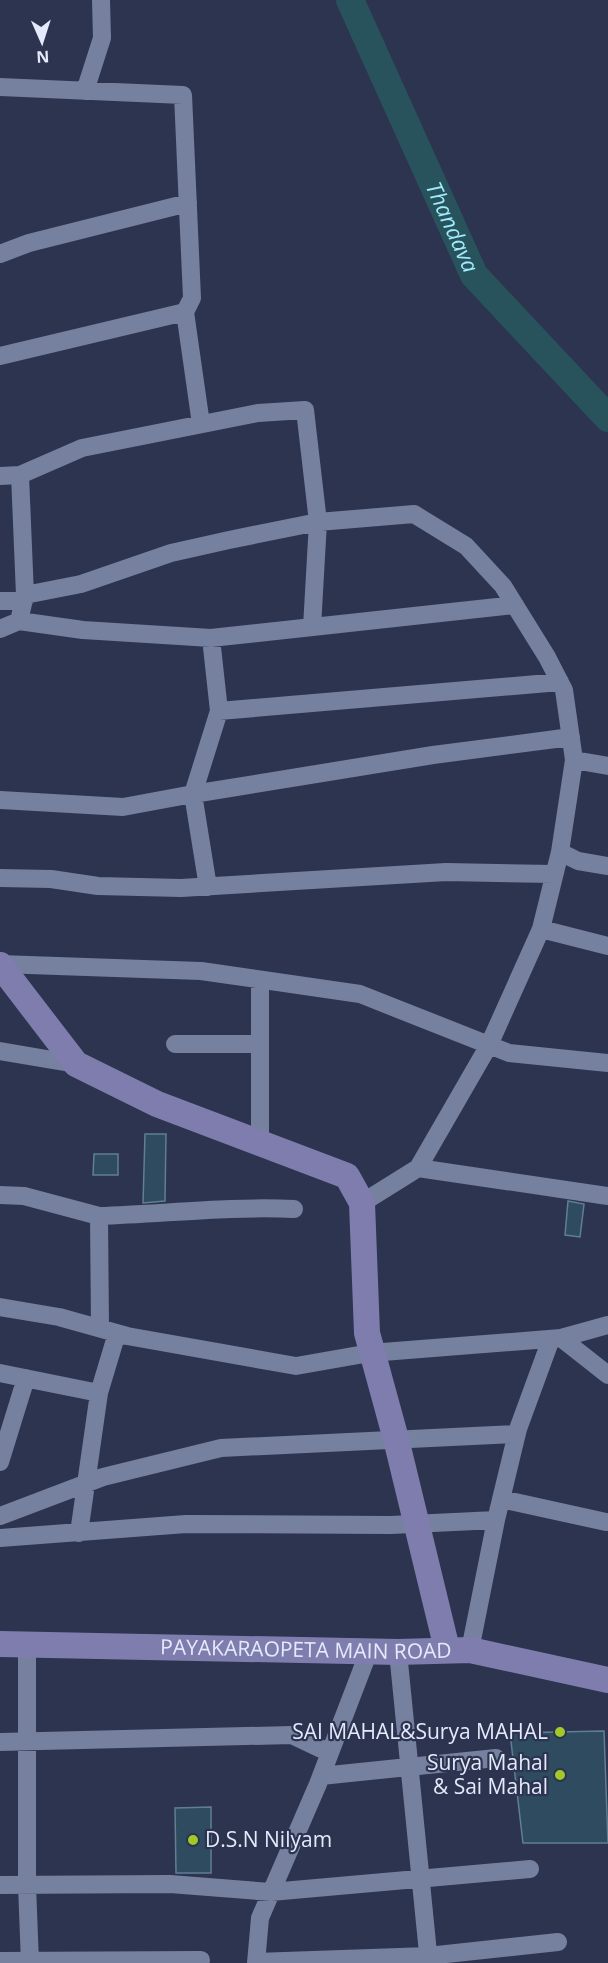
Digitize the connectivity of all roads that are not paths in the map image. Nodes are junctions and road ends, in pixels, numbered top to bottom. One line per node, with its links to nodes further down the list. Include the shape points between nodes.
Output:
1 (101, 0): 3 (street, via 102,38)
2 (0, 87): 3 (street)
3 (84, 91): 4 (street, via 183,95)
4 (188, 203): 5 (street, via 29,243); 6 (street, via 192,298)
5 (0, 254)
6 (185, 312): 7 (street); 8 (street)
7 (0, 356)
8 (201, 424): 9 (street, via 82,448); 11 (street, via 258,413 305,410)
9 (20, 475): 10 (street); 12 (street)
10 (0, 476)
11 (318, 522): 12 (street, via 171,553 81,584); 14 (street, via 414,514 466,546); 16 (street)
12 (25, 598): 13 (street); 15 (street)
13 (0, 601)
14 (515, 605): 16 (street); 19 (street)
15 (19, 621): 17 (street); 18 (street, via 83,630)
16 (312, 627): 18 (street)
17 (0, 629)
18 (211, 638): 20 (street)
19 (561, 682): 20 (street); 21 (street)
20 (219, 711): 24 (street)
21 (571, 737): 22 (street); 24 (street)
22 (574, 760): 23 (street); 26 (street)
23 (608, 766)
24 (193, 794): 25 (street, via 123,807); 30 (street)
25 (0, 800)
26 (560, 852): 27 (street, via 578,861); 28 (street)
27 (608, 866)
28 (554, 874): 30 (street, via 446,872); 31 (street)
29 (0, 878): 30 (street, via 51,879 98,886)
30 (208, 887)
31 (541, 929): 32 (street); 37 (street)
32 (608, 946)
33 (0, 965): 34 (street, via 201,971); 40 (main road)
34 (260, 980): 36 (street); 37 (street, via 360,994)
35 (175, 1044): 36 (street)
36 (260, 1044): 41 (street)
37 (489, 1045): 39 (street, via 509,1053); 42 (street)
38 (0, 1051): 40 (street)
39 (608, 1063)
40 (76, 1064): 41 (main road, via 157,1104)
41 (260, 1143): 45 (main road, via 347,1176)
42 (418, 1168): 44 (street); 45 (street)
43 (0, 1195): 47 (street, via 24,1196)
44 (608, 1196)
45 (362, 1203): 52 (main road)
46 (294, 1209): 47 (street, via 238,1207)
47 (99, 1216): 50 (street)
48 (0, 1307): 50 (street)
49 (608, 1325): 51 (street)
50 (109, 1331): 52 (street, via 296,1366); 56 (street)
51 (556, 1338): 52 (street); 54 (street); 57 (street)
52 (370, 1353): 58 (main road)
53 (0, 1373): 55 (street)
54 (608, 1375)
55 (26, 1378): 56 (street); 59 (street)
56 (99, 1393): 60 (street)
57 (517, 1434): 58 (street); 61 (street)
58 (396, 1439): 60 (street, via 221,1448); 65 (main road)
59 (0, 1462)
60 (86, 1484): 62 (street); 66 (street)
61 (501, 1499): 63 (street); 64 (street)
62 (0, 1516)
63 (496, 1520): 65 (street); 70 (street)
64 (606, 1522)
65 (417, 1523): 66 (street, via 186,1524); 70 (main road)
66 (79, 1533): 67 (street)
67 (0, 1538)
68 (0, 1644): 69 (main road, PAYAKARAOPETA MAIN ROAD)
69 (27, 1644): 71 (main road, PAYAKARAOPETA MAIN ROAD); 74 (street)
70 (458, 1650): 72 (main road, PAYAKARAOPETA MAIN ROAD); 73 (main road, PAYAKARAOPETA MAIN ROAD)
71 (369, 1651): 72 (main road, PAYAKARAOPETA MAIN ROAD); 76 (street)
72 (398, 1652): 78 (street)
73 (608, 1680)
74 (27, 1741): 75 (street); 76 (street, via 292,1735); 82 (street)
75 (0, 1742)
76 (330, 1753): 79 (street)
77 (496, 1758): 78 (street)
78 (410, 1767): 79 (street); 81 (street)
79 (321, 1776): 84 (street)
80 (530, 1869): 81 (street)
81 (421, 1878): 84 (street); 87 (street)
82 (27, 1885): 83 (street); 84 (street, via 170,1884); 89 (street)
83 (0, 1886)
84 (271, 1892): 90 (street, via 260,1918)
85 (558, 1942): 87 (street)
86 (201, 1960): 89 (street)
87 (429, 1960): 90 (street)
88 (0, 1961): 89 (street)
89 (30, 1962)
90 (256, 1963)

